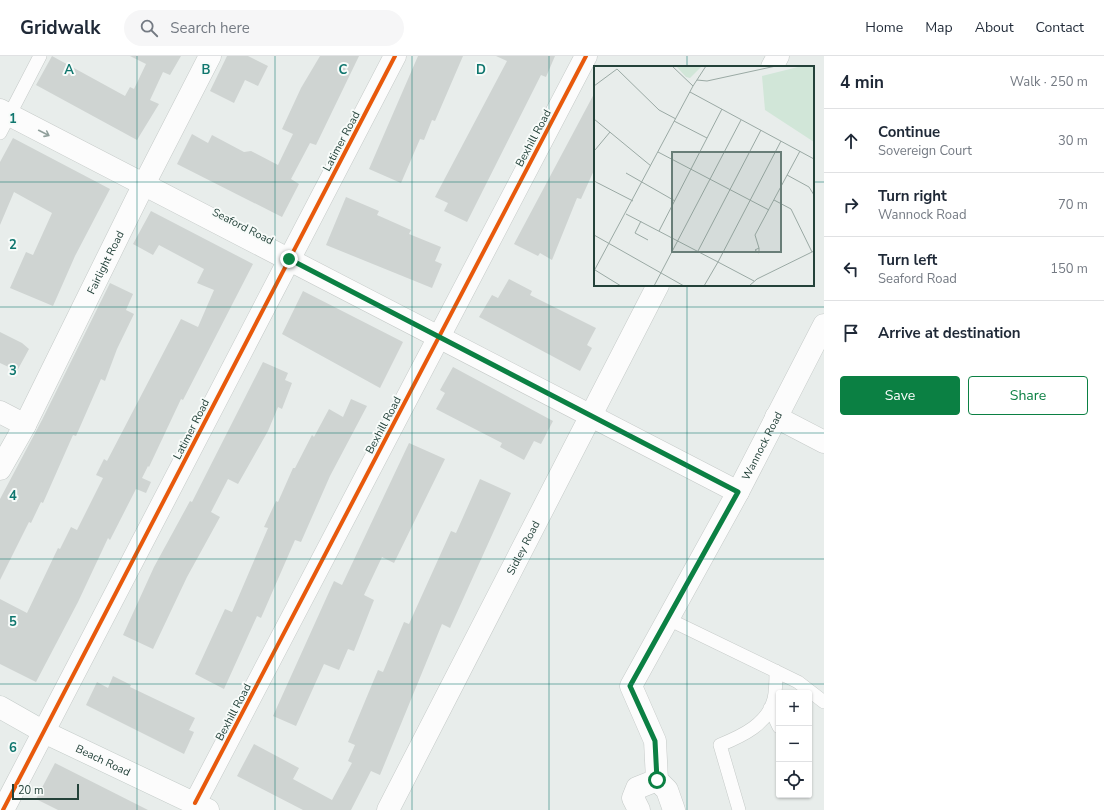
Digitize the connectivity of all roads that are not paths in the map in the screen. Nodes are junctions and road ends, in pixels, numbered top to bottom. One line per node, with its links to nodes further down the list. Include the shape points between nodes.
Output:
1 (40, 56): 7 (lane)
2 (210, 56): 8 (street, Fairlight Road)
3 (395, 56): 9 (street, Latimer Road)
4 (586, 56): 12 (street, Bexhill Road)
5 (778, 56): 6 (street)
6 (773, 66)
7 (3, 120): 8 (street, Seaford Road, one-way to 8)
8 (144, 185): 9 (street, Seaford Road); 16 (street, Fairlight Road)
9 (289, 259): 12 (street, Seaford Road); 26 (street, Latimer Road)
10 (657, 286): 14 (street, Sidley Road)
11 (824, 325): 15 (street, Wannock Road)
12 (439, 336): 14 (street, Seaford Road); 28 (street, Bexhill Road)
13 (0, 412): 16 (street)
14 (589, 416): 19 (street, Seaford Road); 30 (street, Sidley Road)
15 (776, 417): 17 (street); 19 (street, Wannock Road)
16 (25, 425): 18 (street, Fairlight Road)
17 (824, 442)
18 (0, 469)
19 (738, 492): 20 (street, Wannock Road)
20 (668, 619): 21 (lane); 27 (street, Wannock Road, via 630,686 655,741)
21 (776, 671): 22 (lane, via 798,682); 24 (lane, via 774,699)
22 (824, 702)
23 (0, 707): 26 (street, Beach Road)
24 (770, 708): 25 (lane); 33 (lane, via 766,718 741,736 720,745)
25 (779, 726)
26 (44, 732): 28 (street, Beach Road); 29 (street, Latimer Road)
27 (657, 780): 31 (street, via 637,788 633,798); 32 (street, via 666,790)
28 (202, 806)
29 (4, 810)
30 (388, 810)
31 (639, 810)
32 (674, 810)
33 (739, 810)

